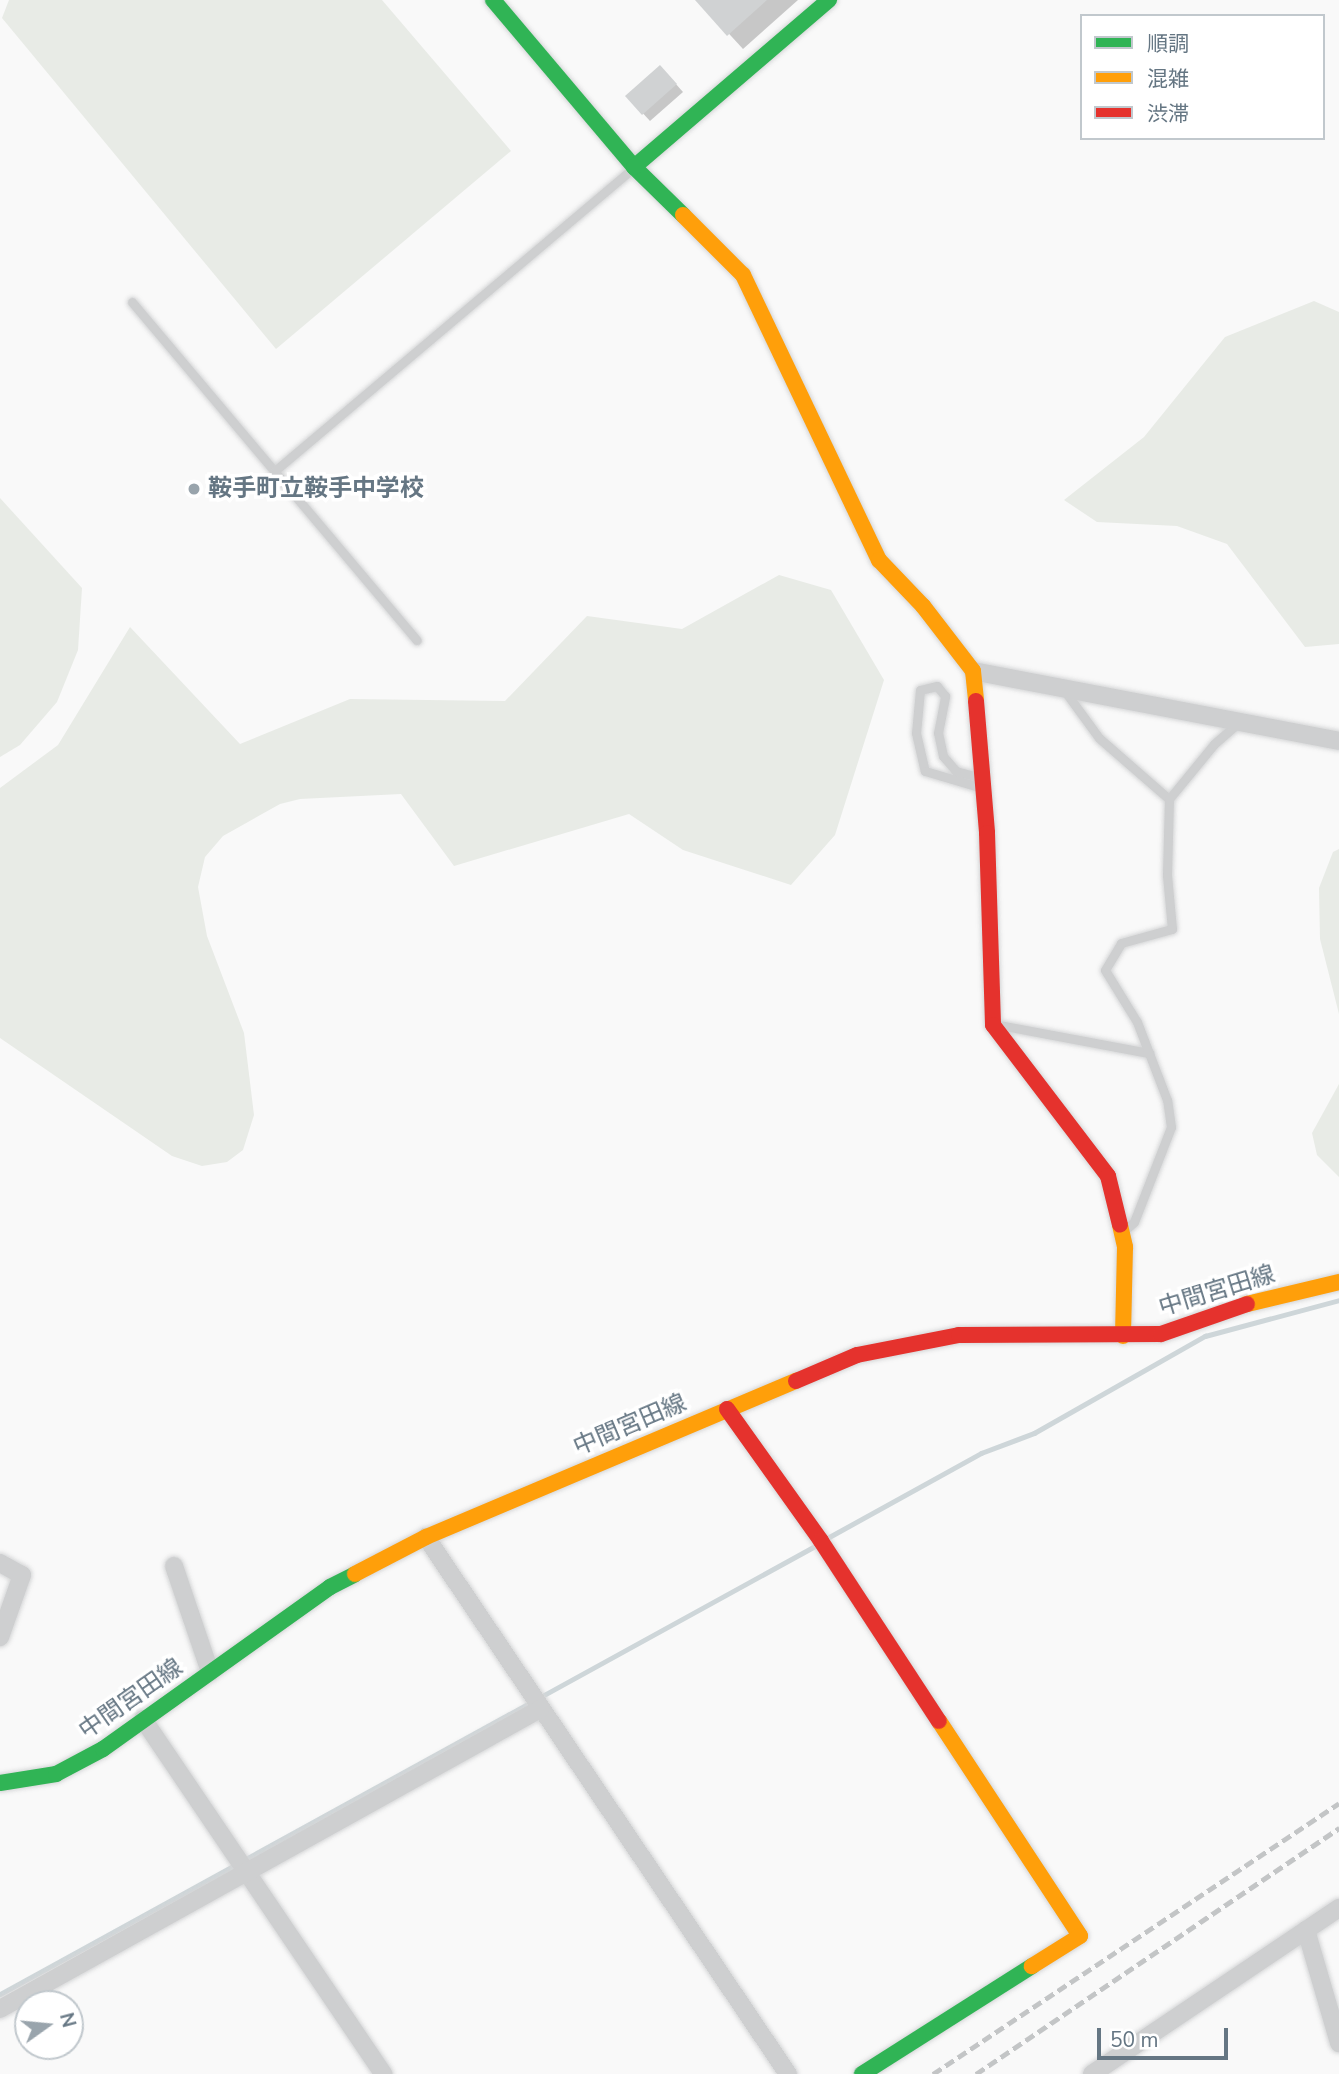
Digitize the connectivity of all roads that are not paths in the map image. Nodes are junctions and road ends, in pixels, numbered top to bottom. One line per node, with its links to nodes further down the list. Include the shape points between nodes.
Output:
1 (493, 0): 3 (street)
2 (830, 0): 3 (street)
3 (634, 167): 5 (lane); 7 (street, via 743,275 879,560 923,606)
4 (132, 302): 5 (lane)
5 (277, 469): 6 (lane)
6 (417, 640)
7 (973, 671): 8 (street); 11 (street)
8 (1063, 688): 9 (street); 12 (lane, via 1099,738)
9 (1241, 721): 10 (street); 12 (lane, via 1213,744)
10 (1339, 741)
11 (984, 783): 11 (lane, via 925,771 916,733 920,690 937,686 945,696 938,733 943,756 967,777); 13 (street)
12 (1169, 799): 14 (lane, via 1167,875 1172,929 1121,943 1105,970 1138,1022)
13 (993, 1026): 14 (lane, via 1009,1024); 15 (street, via 1108,1176)
14 (1149, 1054): 15 (lane, via 1167,1101 1171,1127 1134,1222)
15 (1123, 1232): 17 (street)
16 (1339, 1282): 17 (street, 中間宮田線, via 1278,1294 1195,1326)
17 (1123, 1336): 18 (street, 中間宮田線, via 995,1334 912,1343 858,1355)
18 (727, 1409): 19 (street, 中間宮田線); 34 (street, via 821,1541 1080,1936)
19 (426, 1537): 23 (street, 中間宮田線, via 330,1587); 24 (street)
20 (0, 1563): 22 (street, via 22,1575)
21 (174, 1566): 23 (street)
22 (0, 1637)
23 (210, 1672): 25 (street, 中間宮田線)
24 (540, 1709): 27 (street); 33 (street)
25 (143, 1719): 26 (street, 中間宮田線, via 103,1749 56,1774); 27 (street)
26 (0, 1783)
27 (247, 1872): 30 (street); 32 (street)
28 (1339, 1908): 29 (street)
29 (1306, 1930): 31 (street); 35 (street)
30 (0, 2009)
31 (1339, 2043)
32 (383, 2074)
33 (788, 2074)
34 (862, 2074)
35 (1092, 2074)

